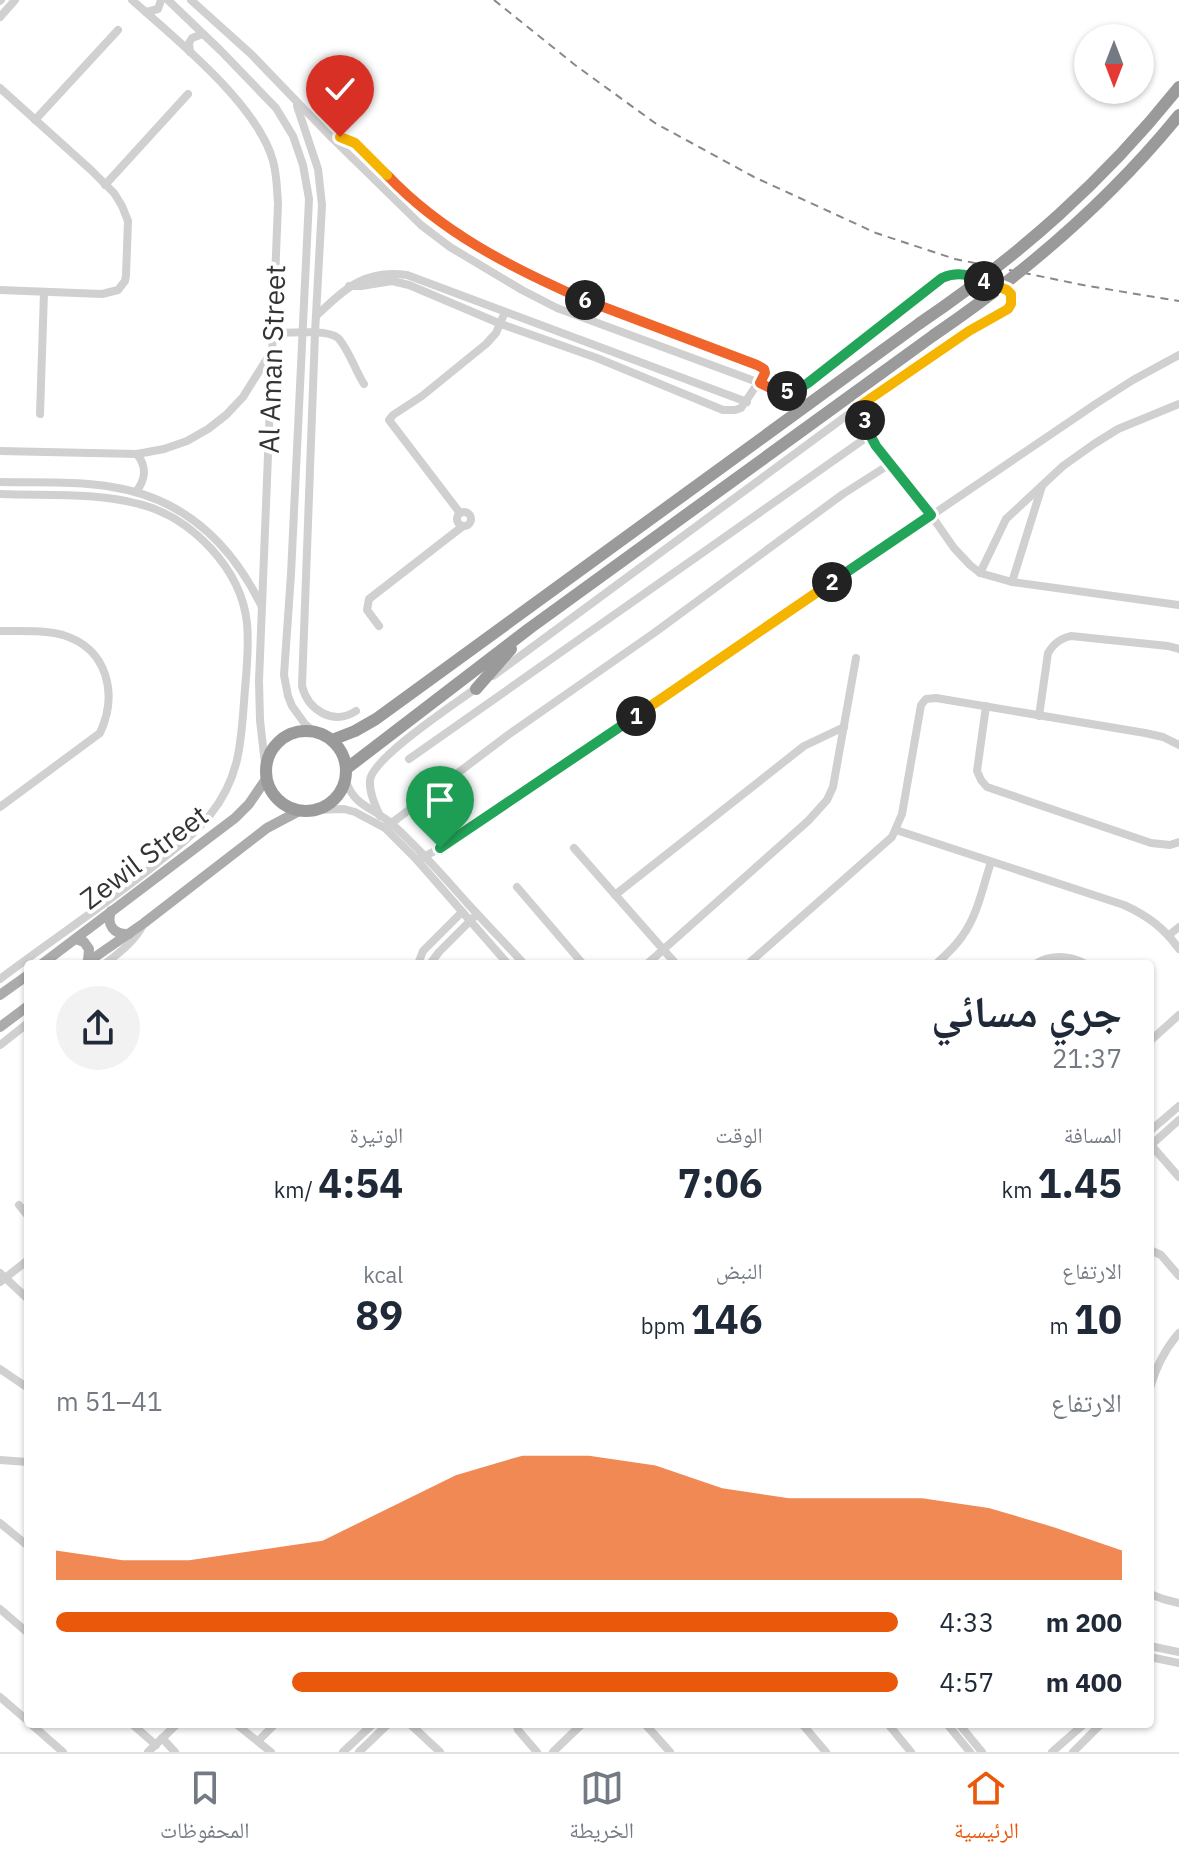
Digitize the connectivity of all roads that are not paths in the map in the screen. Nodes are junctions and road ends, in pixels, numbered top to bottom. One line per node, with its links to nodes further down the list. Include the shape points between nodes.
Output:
1 (15, 0): 7 (street)
2 (132, 0): 6 (street, Al Aman Street)
3 (161, 0): 6 (street, via 158,9)
4 (168, 0): 9 (street, Al Aman Street)
5 (191, 0): 11 (street)
6 (146, 12): 10 (street, Al Aman Street)
7 (0, 17)
8 (118, 30): 18 (street)
9 (203, 34): 10 (street, via 192,38); 14 (street, Al Aman Street)
10 (191, 54): 31 (street, Al Aman Street, via 249,113 273,160 278,204)
11 (278, 81): 14 (street); 16 (street)
12 (1179, 87): 70 (highway, bridge, via 1064,212 994,271 376,719)
13 (0, 88): 18 (street)
14 (263, 93): 32 (street, Al Aman Street, via 293,136 309,199)
15 (188, 94): 20 (street)
16 (295, 101): 19 (street); 29 (street, via 321,193)
17 (1179, 115): 60 (highway, bridge, via 1066,233 1008,282)
18 (35, 120): 20 (street)
19 (331, 137): 21 (street, via 355,143); 22 (street)
20 (105, 185): 27 (street, via 128,221 122,286 108,294)
21 (452, 232): 22 (street); 23 (street)
22 (444, 243): 24 (street)
23 (521, 271): 24 (street); 36 (street, via 603,308 757,365 765,373)
24 (514, 285): 36 (street, via 575,315)
25 (349, 286): 28 (street, via 373,275 407,275); 29 (street); 30 (street, via 399,281)
26 (0, 290): 27 (street)
27 (44, 292): 42 (street)
28 (505, 312): 30 (street); 38 (street)
29 (316, 316): 33 (street)
30 (501, 324): 38 (street, via 718,408 735,410); 59 (street, via 486,344 389,420 460,513 471,518 369,599 367,610)
31 (273, 333): 32 (street); 34 (street, Al Aman Street)
32 (303, 333): 33 (street); 69 (street, Al Aman Street, via 284,675 292,706)
33 (315, 333): 37 (street, via 341,341); 66 (street, via 302,686 308,702 324,714)
34 (272, 350): 46 (street, via 243,397 217,422 187,441); 56 (street, Al Aman Street)
35 (1179, 355): 52 (street, via 1121,387)
36 (760, 383): 38 (street); 40 (street, via 778,391 800,388 949,275 969,275 1011,294 1008,309)
37 (364, 384)
38 (747, 402)
39 (1179, 404): 41 (street)
40 (861, 405): 44 (street); 64 (street)
41 (1166, 410): 43 (street); 49 (street, via 1118,429)
42 (40, 414)
43 (1179, 415)
44 (870, 435): 47 (street); 72 (street)
45 (0, 451): 46 (street)
46 (137, 454): 50 (street, via 145,474)
47 (890, 464): 52 (street); 79 (street)
48 (0, 482): 50 (street)
49 (1042, 485): 53 (street, via 1006,519); 54 (street)
50 (136, 492): 56 (street, via 203,526 233,557)
51 (0, 494): 58 (street, via 91,497 162,511 190,529 220,560)
52 (931, 515): 53 (street); 83 (street)
53 (980, 573): 54 (street)
54 (1012, 582): 55 (street)
55 (1179, 605)
56 (262, 607): 57 (street, Al Aman Street)
57 (262, 620): 58 (street); 74 (street, Al Aman Street, via 259,700)
58 (247, 621): 99 (street, via 242,737 236,769 212,813 129,886)
59 (379, 626)
60 (530, 628): 64 (highway); 73 (highway)
61 (0, 631): 75 (street, via 49,632 81,644 103,669 110,701 100,733)
62 (1179, 649): 67 (street, via 1061,638 1048,653)
63 (856, 658): 68 (street)
64 (476, 689): 78 (street, via 375,767 371,790)
65 (986, 706): 67 (street); 80 (street, via 936,698 923,701); 81 (street, via 977,771 987,787 1151,843)
66 (356, 711)
67 (1039, 716): 71 (street, via 1163,737)
68 (844, 727): 87 (street, via 804,746); 97 (street, via 833,787 819,811)
69 (313, 731): 70 (highway); 74 (highway, via 295,732 279,741 269,755)
70 (332, 740): 73 (highway, via 342,753)
71 (1179, 745)
72 (409, 759)
73 (346, 774): 77 (highway, via 335,798); 78 (street, via 356,800)
74 (266, 776): 76 (highway, via 276,798); 88 (main road, Zewil Street, via 235,818)
75 (0, 807)
76 (301, 810): 77 (highway); 92 (main road, Zewil Street, via 267,828)
77 (315, 810): 79 (street, via 344,809)
78 (380, 816): 79 (street)
79 (388, 825): 83 (street)
80 (896, 830): 84 (street); 111 (street)
81 (1179, 842)
82 (574, 848): 87 (street)
83 (420, 858): 85 (street)
84 (991, 862): 95 (street, via 1124,905); 112 (street, via 969,927)
85 (438, 876): 89 (street); 90 (street)
86 (517, 887): 108 (street)
87 (615, 895): 97 (street)
88 (111, 911): 94 (main road, via 112,929); 96 (main road, Zewil Street)
89 (462, 912): 91 (street); 104 (street)
90 (478, 914): 91 (street); 107 (street)
91 (469, 922): 105 (street); 106 (street)
92 (144, 923): 94 (main road, Zewil Street); 103 (street)
93 (1179, 927): 95 (street)
94 (129, 934): 102 (main road, Zewil Street)
95 (1169, 935): 98 (street)
96 (76, 939): 100 (main road, Zewil Street); 101 (main road, via 89,949)
97 (663, 949): 109 (street); 110 (street)
98 (1179, 949)
99 (26, 960)
100 (47, 960)
101 (87, 960)
102 (91, 960)
103 (110, 960)
104 (420, 960)
105 (433, 960)
106 (504, 960)
107 (520, 960)
108 (580, 960)
109 (651, 960)
110 (673, 960)
111 (753, 960)
112 (940, 960)
113 (1046, 960): 114 (street)
114 (1077, 960)
115 (24, 962): 117 (street)
116 (24, 978): 118 (main road)
117 (0, 979)
118 (0, 995)
119 (24, 1009): 122 (main road)
120 (1179, 1015): 123 (street)
121 (24, 1026): 124 (street)
122 (0, 1027)
123 (1154, 1038)
124 (0, 1045)
125 (1179, 1106): 127 (street)
126 (1179, 1120): 128 (street)
127 (1154, 1128)
128 (1154, 1142)
129 (1154, 1149): 130 (street)
130 (1179, 1177)
131 (19, 1205): 132 (street)
132 (24, 1211)
133 (1154, 1252): 135 (street)
134 (24, 1263): 136 (street)
135 (1179, 1276)
136 (2, 1278): 137 (street)
137 (24, 1296)
138 (1179, 1333): 140 (street)
139 (0, 1369): 141 (street)
140 (1154, 1378)
141 (24, 1385)
142 (0, 1460): 143 (street)
143 (24, 1462)
144 (0, 1523): 145 (street)
145 (24, 1543)
146 (1154, 1596): 147 (street)
147 (1179, 1603)
148 (0, 1609): 149 (street)
149 (24, 1630)
150 (1154, 1647): 151 (street)
151 (1179, 1652)
152 (1154, 1661): 153 (street)
153 (1179, 1663)
154 (0, 1697): 155 (street)
155 (24, 1718)
156 (36, 1728): 176 (street)
157 (138, 1728): 174 (street)
158 (173, 1728): 174 (street)
159 (241, 1728): 173 (street)
160 (271, 1728): 173 (street)
161 (370, 1728): 175 (street)
162 (383, 1728): 175 (street)
163 (414, 1728): 180 (street)
164 (517, 1728): 181 (street)
165 (578, 1728): 182 (street)
166 (649, 1728): 183 (street)
167 (805, 1728): 184 (street)
168 (891, 1728): 185 (street)
169 (950, 1728): 186 (street)
170 (962, 1728): 187 (street)
171 (1079, 1728): 188 (street)
172 (1097, 1728): 189 (street)
173 (258, 1741): 179 (street)
174 (159, 1742): 177 (street); 178 (street)
175 (351, 1751)
176 (63, 1752)
177 (148, 1752)
178 (175, 1752)
179 (271, 1752)
180 (440, 1752)
181 (537, 1752)
182 (553, 1752)
183 (670, 1752)
184 (826, 1752)
185 (911, 1752)
186 (970, 1752)
187 (982, 1752)
188 (1052, 1752)
189 (1073, 1752)

